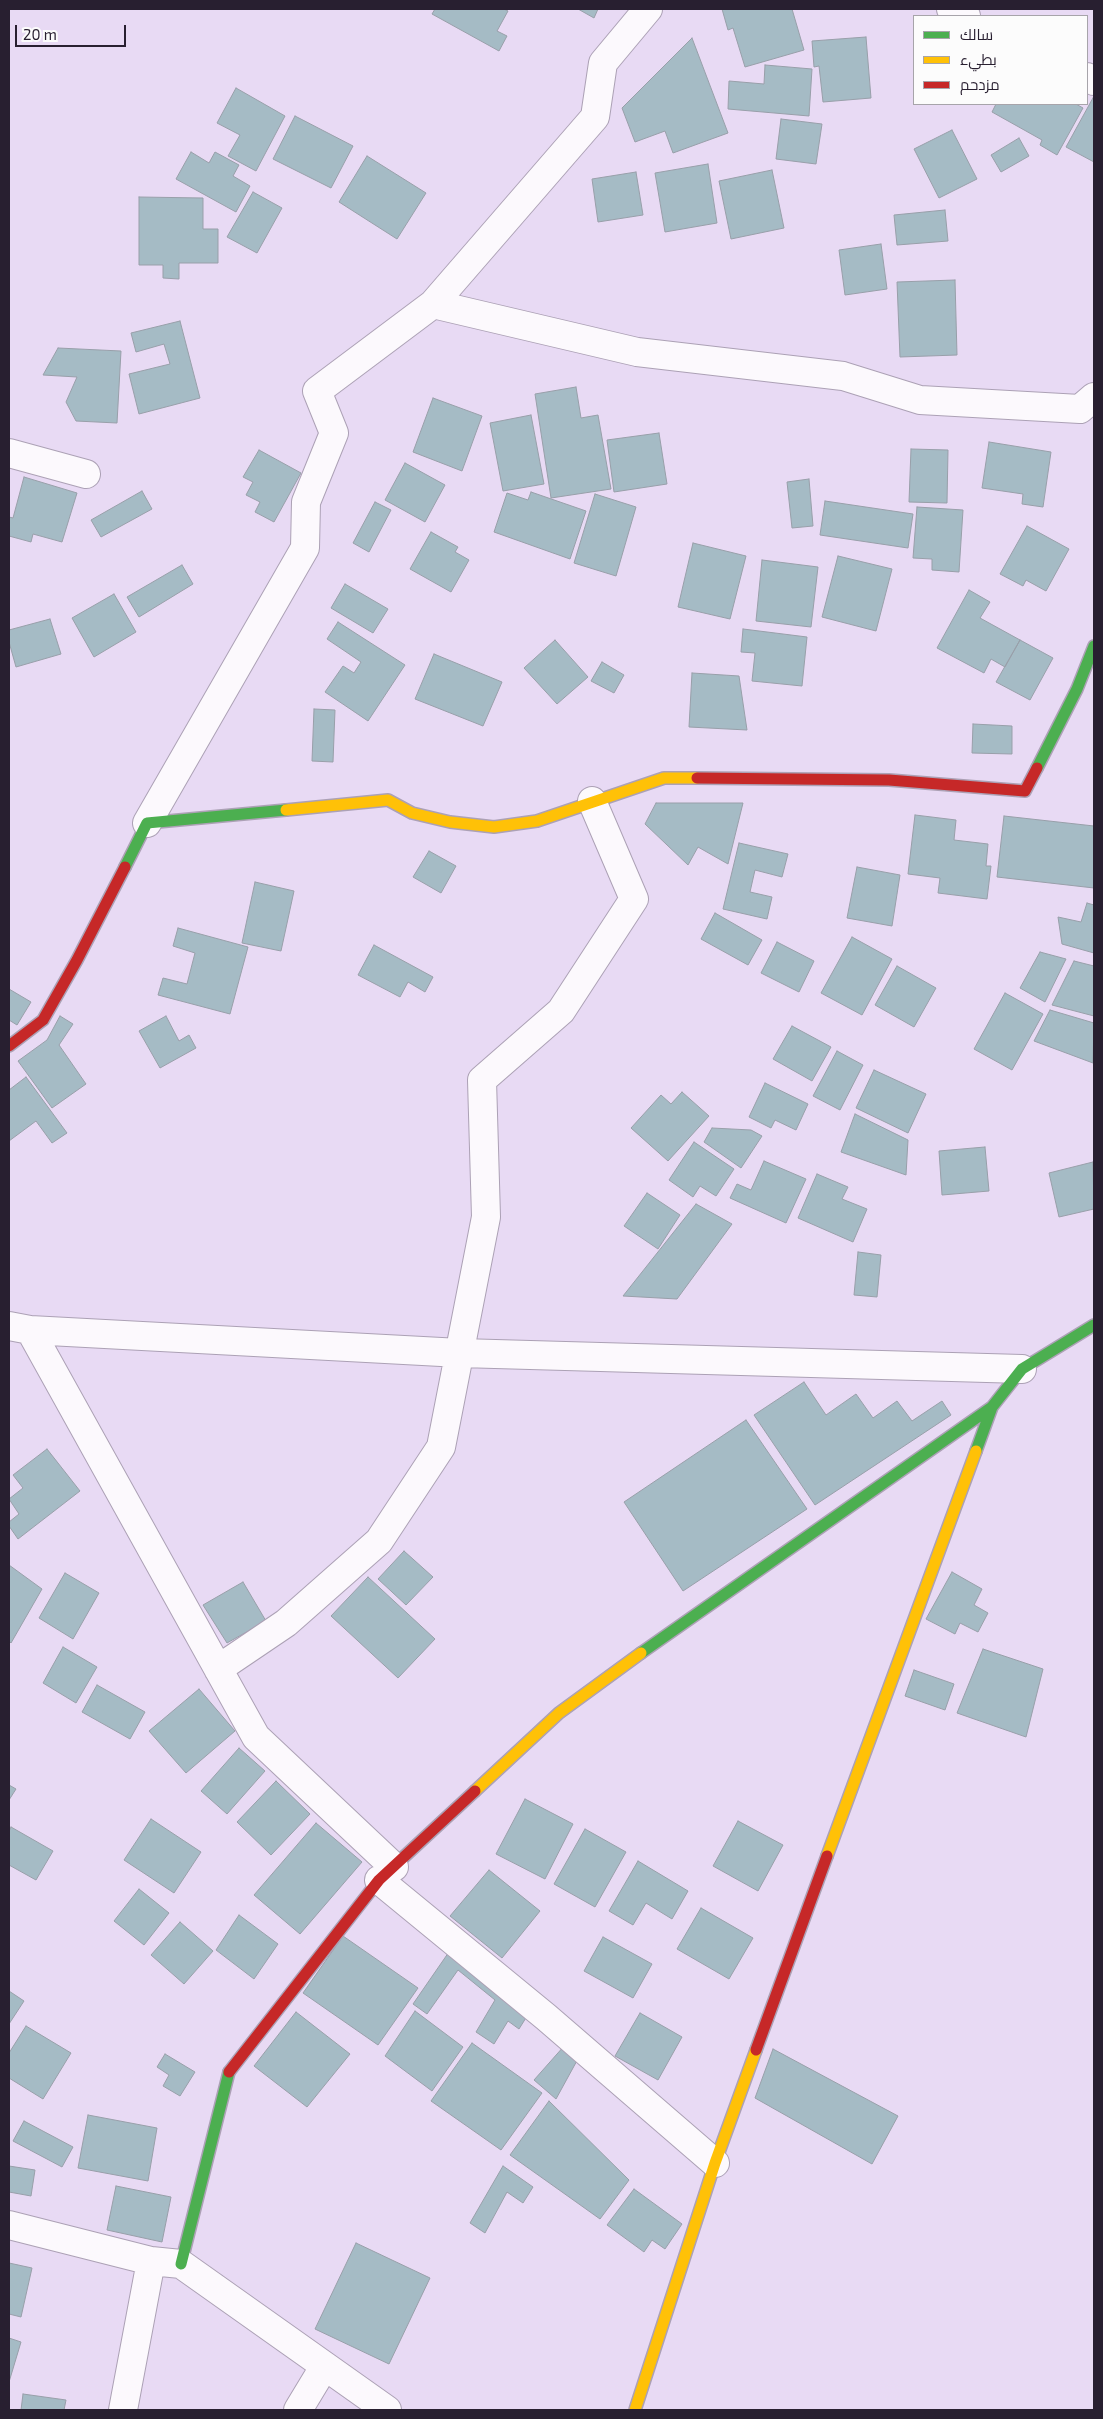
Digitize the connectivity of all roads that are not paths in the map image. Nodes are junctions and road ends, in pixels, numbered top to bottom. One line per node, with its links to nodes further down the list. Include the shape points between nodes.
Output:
1 (648, 9): 4 (street, via 602,63 595,117)
2 (951, 9): 3 (street)
3 (964, 15)
4 (434, 304): 5 (street, via 638,352 843,376 920,400 1080,409); 10 (street, via 318,390 334,433 306,502 305,548)
5 (1094, 397)
6 (9, 453): 7 (street)
7 (86, 474)
8 (1094, 646): 9 (street, via 1077,689 1025,791 889,780 664,778)
9 (592, 801): 10 (street, via 537,821 494,827 412,813 388,800); 14 (street, via 634,899 562,1011 482,1080 486,1217)
10 (147, 824): 11 (street, via 43,1020)
11 (9, 1046)
12 (1094, 1325): 15 (street)
13 (20, 1328): 14 (street); 17 (street)
14 (460, 1353): 15 (street); 17 (street, via 441,1447 379,1541 286,1623)
15 (1022, 1369): 16 (street)
16 (992, 1407): 18 (street, via 706,1606 559,1713); 19 (street)
17 (218, 1669): 18 (street, via 256,1737)
18 (387, 1873): 19 (street, via 546,2017); 22 (street, via 227,2074)
19 (715, 2163): 27 (street)
20 (9, 2225): 21 (street)
21 (152, 2261): 22 (street); 24 (street)
22 (181, 2264): 23 (street)
23 (324, 2367): 25 (street); 26 (street)
24 (123, 2410)
25 (298, 2410)
26 (387, 2410)
27 (635, 2410)

